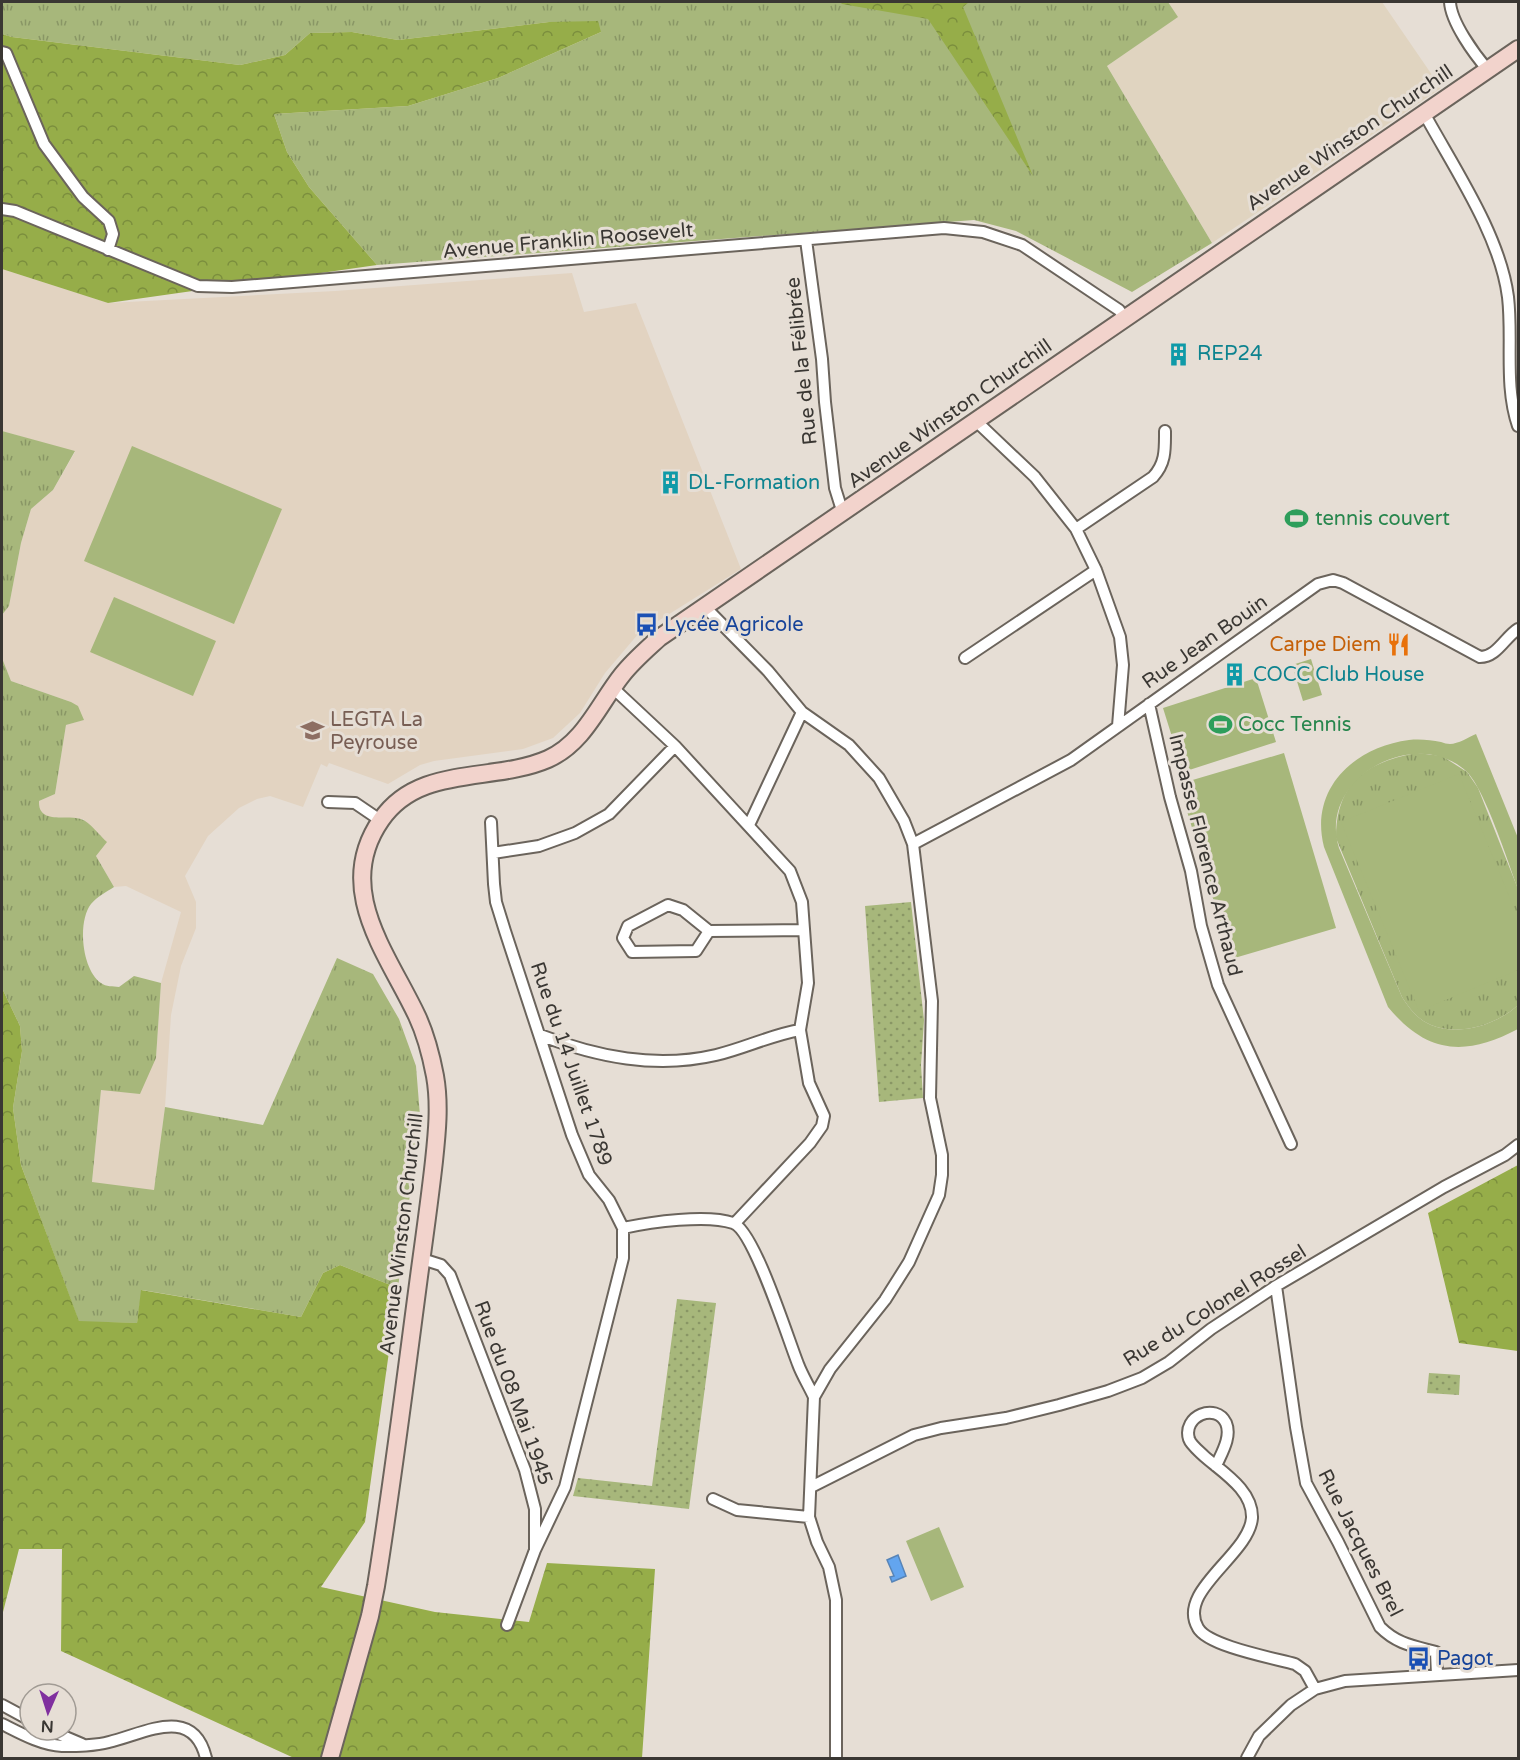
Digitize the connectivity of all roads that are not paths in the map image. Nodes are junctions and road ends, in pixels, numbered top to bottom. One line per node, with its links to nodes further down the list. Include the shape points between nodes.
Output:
1 (1450, 2): 4 (street, via 1458,25)
2 (1518, 49): 4 (main road, Avenue Winston Churchill)
3 (2, 52): 8 (street, via 6,53 44,144 83,197 110,221 113,234)
4 (1488, 70): 5 (main road, Avenue Winston Churchill)
5 (1424, 113): 9 (main road, Avenue Winston Churchill); 11 (street, via 1497,254 1508,295 1511,393)
6 (2, 209): 8 (street, Avenue Franklin Roosevelt)
7 (806, 240): 8 (street, Avenue Franklin Roosevelt, via 232,287 198,286); 9 (street, Avenue Franklin Roosevelt, via 944,228 983,232 1022,245 1119,310); 13 (street, Rue de la Félibrée, via 835,488)
8 (108, 250)
9 (1125, 318): 10 (main road, Avenue Winston Churchill)
10 (976, 421): 13 (main road, Avenue Winston Churchill); 14 (street, via 1035,477)
11 (1518, 426)
12 (1165, 431): 14 (street, via 1165,459 1153,477)
13 (845, 511): 16 (main road, Avenue Winston Churchill)
14 (1076, 529): 15 (street)
15 (1096, 570): 18 (street); 22 (street, via 1120,637 1123,665)
16 (705, 607): 19 (main road, Avenue Winston Churchill, via 659,638); 21 (street)
17 (1518, 629): 20 (street, Rue Jean Bouin, via 1493,653 1480,657 1333,580 1318,584)
18 (965, 658)
19 (613, 688): 23 (street); 25 (main road, Avenue Winston Churchill, via 582,734 564,750 505,770 430,784 402,798)
20 (1149, 704): 22 (street, Rue Jean Bouin); 34 (street, Impasse Florence Arthaud, via 1218,985)
21 (802, 712): 27 (street); 28 (street, via 849,745 879,778)
22 (1118, 726): 28 (street, Rue Jean Bouin, via 1071,760)
23 (675, 746): 27 (street); 29 (street, via 609,814 576,833 539,846)
24 (328, 802): 25 (street, via 355,803)
25 (380, 820): 38 (main road, Avenue Winston Churchill, via 365,855 362,890 366,912 418,1017 436,1082 436,1136)
26 (491, 822): 29 (street, Rue du 14 Juillet 1789)
27 (749, 825): 30 (street, via 790,871 802,902)
28 (913, 844): 40 (street, via 932,1001 929,1087 942,1155 939,1195 909,1262 885,1300 830,1369)
29 (493, 853): 33 (street, Rue du 14 Juillet 1789, via 496,902)
30 (804, 930): 31 (street); 32 (street, via 808,983)
31 (709, 932): 31 (street, via 683,910 668,905 628,926 623,939 632,952 696,951)
32 (800, 1030): 33 (street, via 713,1056 649,1062 605,1056); 36 (street, via 809,1083 824,1116 822,1126)
33 (540, 1035): 37 (street, Rue du 14 Juillet 1789, via 572,1136 589,1175 609,1200)
34 (1291, 1144)
35 (1518, 1145): 39 (street, Rue du Colonel Rossel)
36 (735, 1223): 37 (street, via 706,1218); 40 (street, via 745,1232 756,1254)
37 (623, 1228): 45 (street, Rue du 14 Juillet 1789, via 623,1258 565,1487)
38 (422, 1259): 45 (street, Rue du 08 Mai 1945, via 441,1265 450,1275 525,1470 535,1509); 56 (main road, Avenue Winston Churchill, via 376,1586)
39 (1276, 1286): 42 (street, Rue du Colonel Rossel, via 1142,1378 1059,1405 914,1435); 48 (street, Rue Jacques Brel, via 1296,1427 1310,1492 1380,1627 1390,1638 1436,1653)
40 (814, 1397): 42 (street)
41 (1216, 1466): 41 (street, via 1189,1439 1192,1420 1204,1412 1216,1413 1225,1421 1228,1434); 49 (street, via 1246,1494 1252,1518 1250,1530 1194,1606 1197,1627 1220,1643 1295,1664 1305,1671)
42 (811, 1487): 44 (street)
43 (713, 1499): 44 (street, via 737,1510)
44 (809, 1516): 57 (street, via 829,1568 836,1600)
45 (535, 1550): 46 (street, Rue du 08 Mai 1945)
46 (507, 1624)
47 (1518, 1670): 48 (street)
48 (1437, 1675): 49 (street, via 1345,1681)
49 (1315, 1689): 58 (street, via 1291,1705 1259,1736)
50 (2, 1705): 51 (street)
51 (18, 1714)
52 (2, 1724): 54 (street, via 50,1744)
53 (78, 1742): 54 (street)
54 (85, 1745): 55 (street, via 172,1726 193,1733)
55 (206, 1758)
56 (330, 1758)
57 (836, 1758)
58 (1247, 1758)

